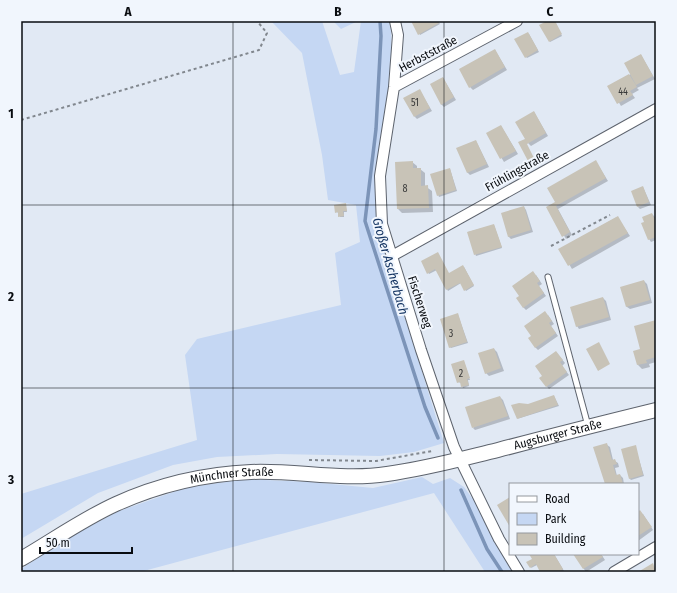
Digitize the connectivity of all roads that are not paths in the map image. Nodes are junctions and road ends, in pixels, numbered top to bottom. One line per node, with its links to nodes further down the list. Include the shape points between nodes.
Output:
1 (395, 21): 3 (street, Fischerweg, via 398,35)
2 (517, 21): 3 (street, Herbststraße)
3 (394, 87): 5 (street, Fischerweg, via 380,176 382,224)
4 (656, 108): 5 (street, Frühlingstraße)
5 (392, 256): 9 (street, Fischerweg, via 421,350)
6 (548, 277): 8 (lane)
7 (656, 410): 8 (main road, Augsburger Straße)
8 (588, 427): 9 (main road, Augsburger Straße)
9 (460, 459): 11 (main road, Münchner Straße, via 386,474 350,476 250,472 213,475 180,482 148,491 115,505); 12 (street, Fischerweg, via 499,540)
10 (656, 547): 13 (street)
11 (21, 559)
12 (519, 572)
13 (614, 572)

